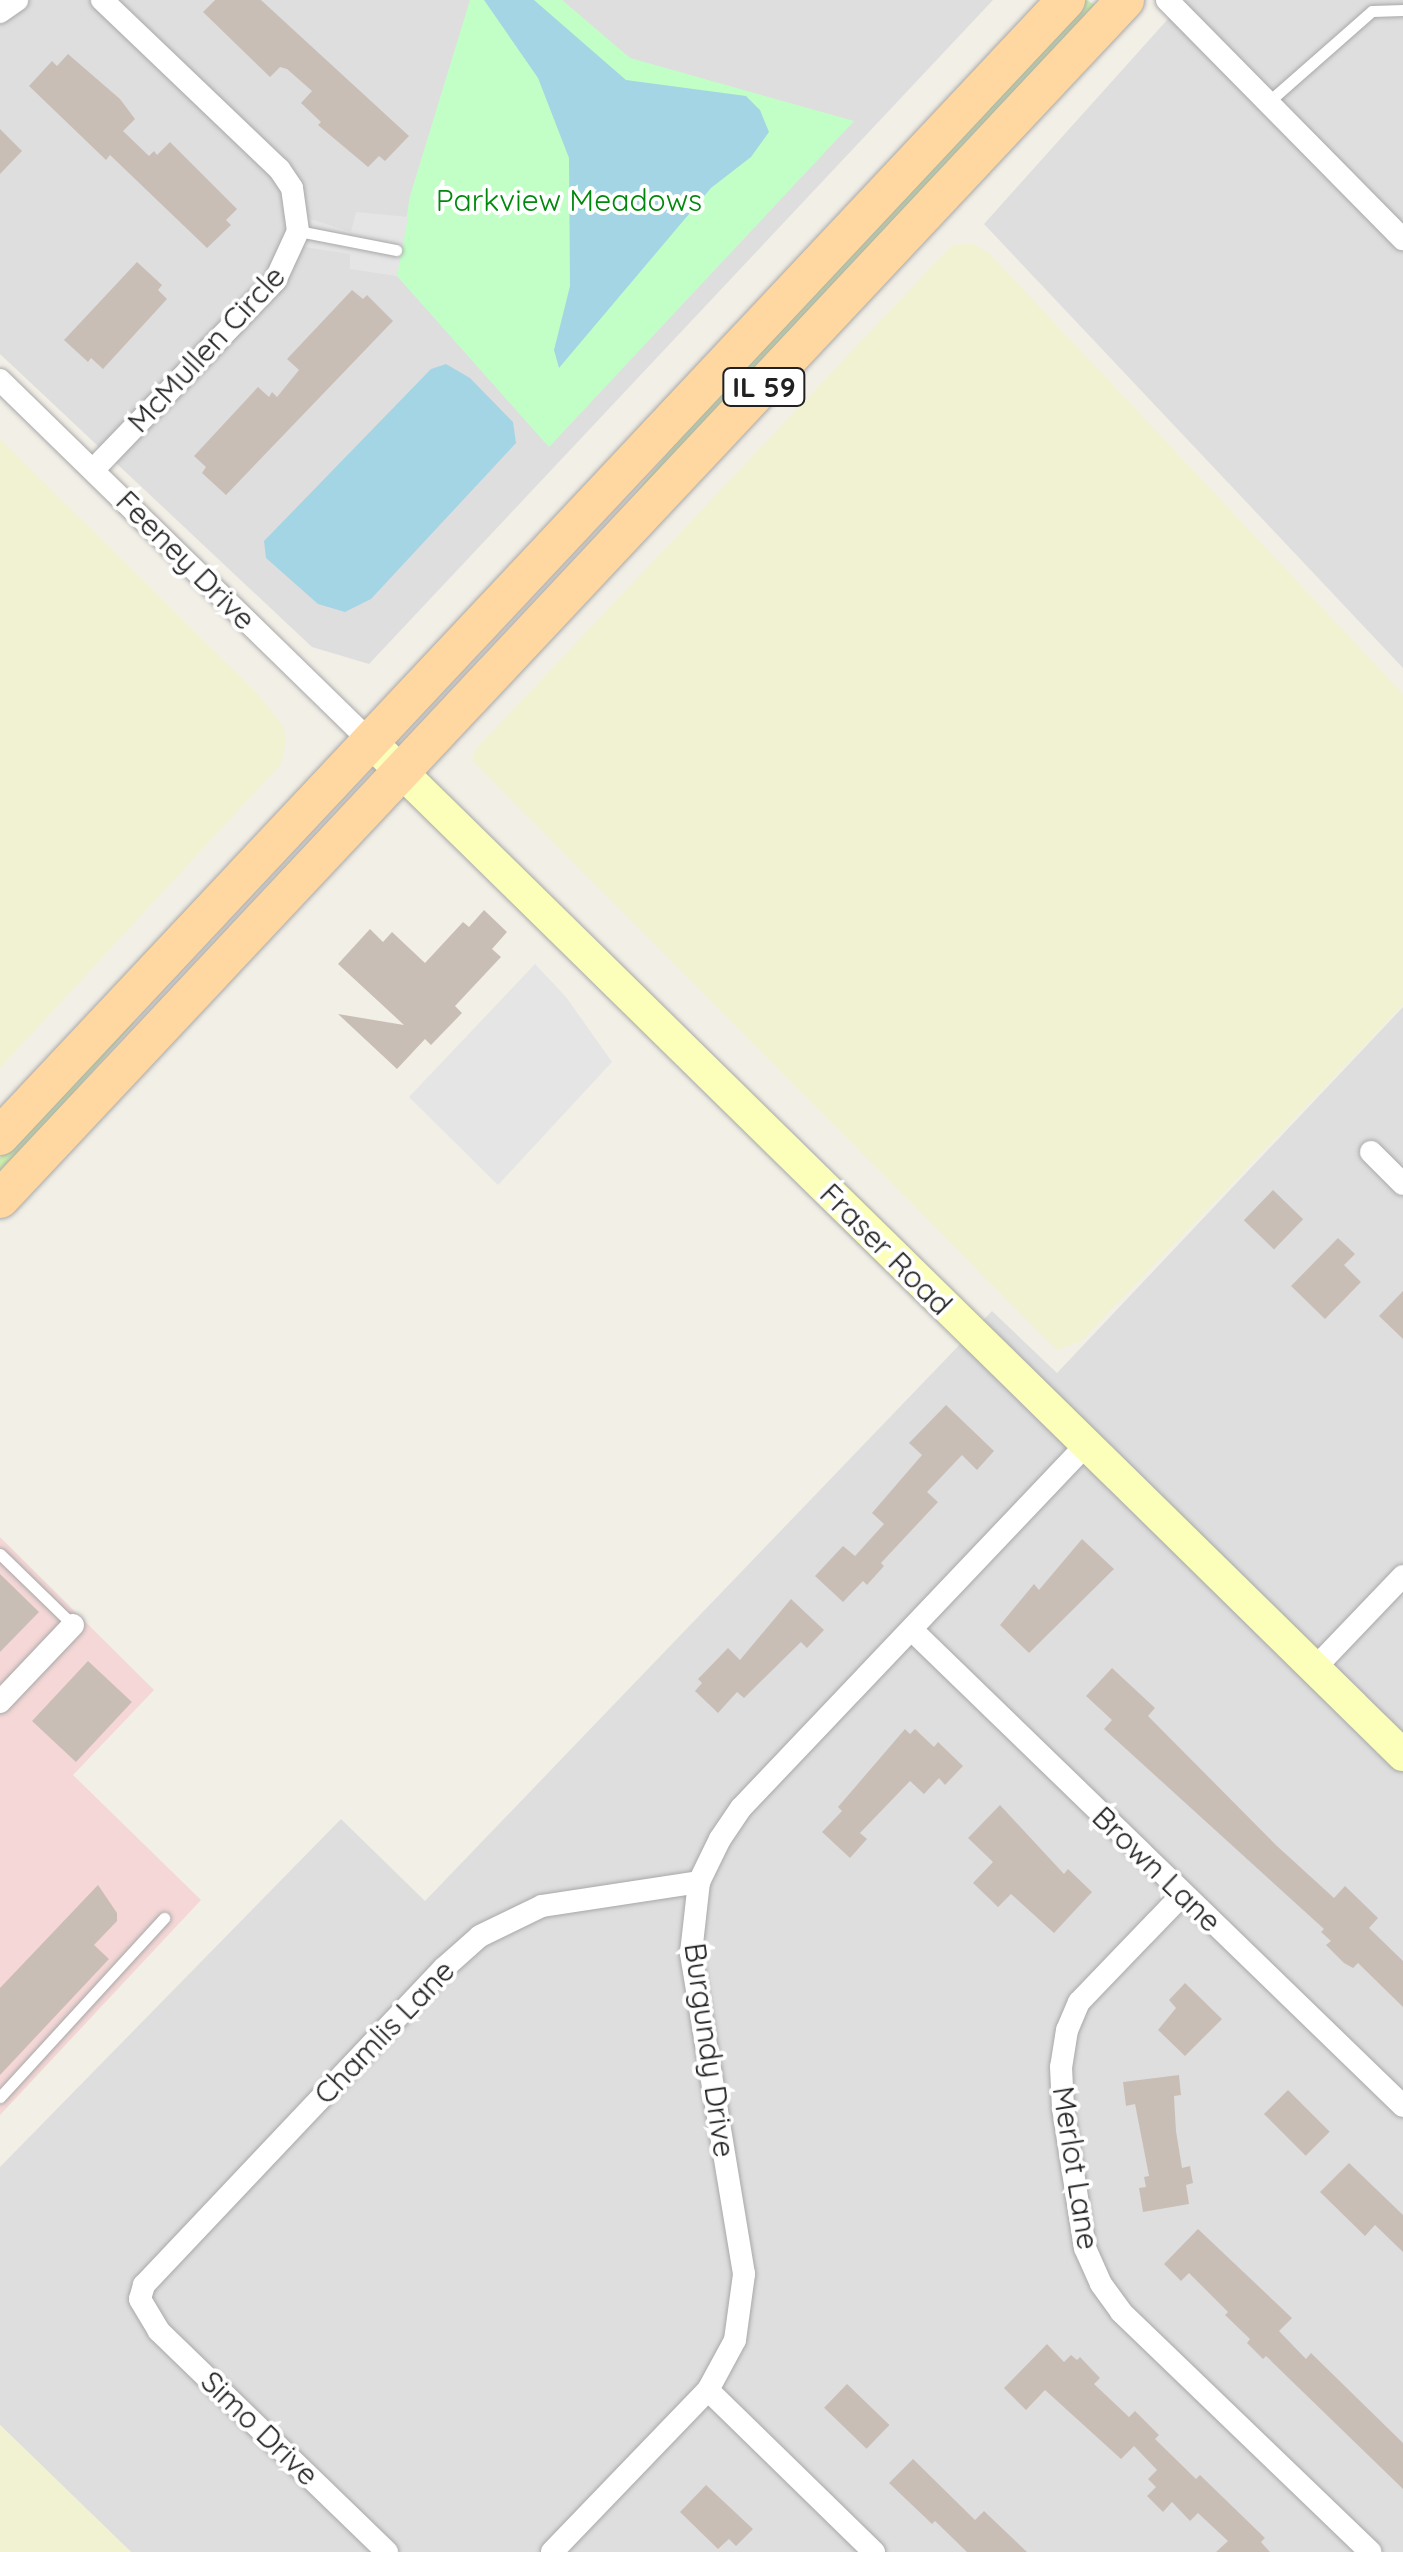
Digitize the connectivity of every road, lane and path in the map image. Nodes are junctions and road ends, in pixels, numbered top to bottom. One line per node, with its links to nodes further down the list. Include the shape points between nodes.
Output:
1 (17, 0): 7 (street)
2 (102, 0): 9 (street, McMullen Circle, via 278,169 292,188)
3 (1066, 0): 14 (main road, IL 59)
4 (1125, 0): 15 (main road, IL 59)
5 (1166, 0): 8 (street)
6 (1403, 10): 8 (lane, via 1372,11)
7 (0, 12)
8 (1266, 104): 10 (street)
9 (298, 232): 11 (lane); 13 (street, McMullen Circle, via 275,281)
10 (1403, 239)
11 (396, 250)
12 (0, 380): 13 (street, Feeney Drive)
13 (94, 469): 14 (street, Feeney Drive)
14 (370, 742): 15 (street, Fraser Road); 16 (main road, IL 59)
15 (401, 773): 19 (main road, IL 59); 20 (street, Fraser Road)
16 (0, 1136)
17 (1371, 1152): 18 (street)
18 (1403, 1184)
19 (0, 1199)
20 (1086, 1445): 24 (street, Burgundy Drive); 25 (street, Fraser Road)
21 (0, 1554): 23 (lane)
22 (1403, 1576): 25 (street)
23 (73, 1625): 26 (street)
24 (912, 1630): 28 (street, Burgundy Drive, via 741,1808); 29 (street, Brown Lane)
25 (1314, 1668): 27 (street, Fraser Road)
26 (0, 1702)
27 (1403, 1755)
28 (699, 1882): 33 (street, Chamlis Lane, via 542,1906 480,1936 152,2274); 34 (street, Burgundy Drive, via 691,1953 744,2274 734,2340)
29 (1183, 1894): 32 (street, Brown Lane); 38 (street, Merlot Lane, via 1089,1990 1068,2030 1063,2108 1085,2248 1121,2312)
30 (164, 1918): 31 (lane)
31 (0, 2097)
32 (1403, 2106)
33 (140, 2300): 35 (street, Simo Drive, via 159,2330)
34 (708, 2390): 36 (street, Burgundy Drive); 37 (street)
35 (388, 2552)
36 (552, 2552)
37 (874, 2552)
38 (1370, 2552)

